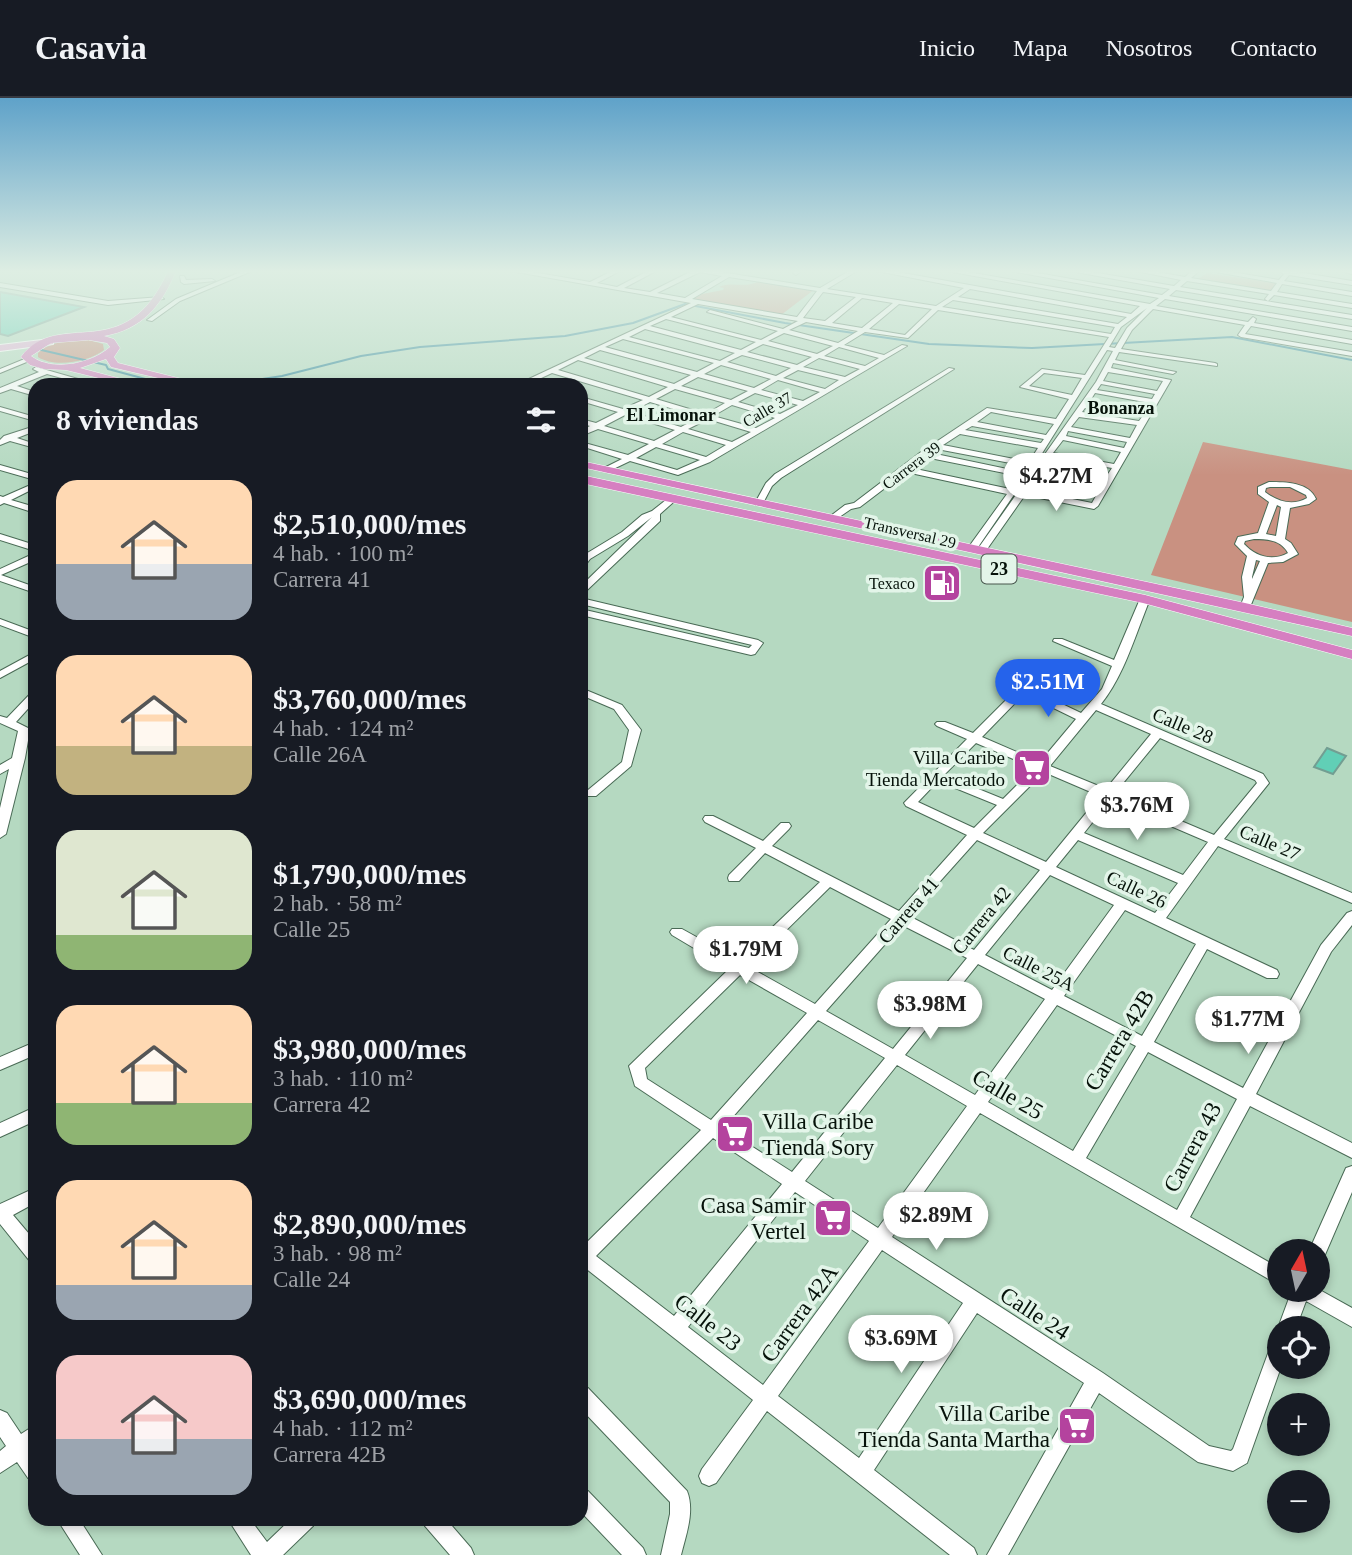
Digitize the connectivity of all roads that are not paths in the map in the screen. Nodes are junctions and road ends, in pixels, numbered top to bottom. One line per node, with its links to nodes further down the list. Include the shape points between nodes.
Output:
1 (70, 339): 16 (highway)
2 (104, 339): 20 (highway)
3 (124, 339): 20 (highway)
4 (619, 339): 21 (street)
5 (631, 339): 33 (street)
6 (692, 339): 25 (street)
7 (751, 339): 17 (street)
8 (769, 339): 17 (street)
9 (821, 339): 19 (street)
10 (847, 339): 19 (street)
11 (890, 339): 18 (street)
12 (908, 339): 18 (street, Calle 37)
13 (1111, 339): 22 (street)
14 (1124, 339): 24 (street)
15 (1268, 339): 26 (street)
16 (50, 342): 23 (main road); 31 (highway, via 32,349)
17 (763, 342): 25 (street); 27 (street)
18 (905, 342): 28 (street, Calle 37)
19 (838, 343): 27 (street); 28 (street)
20 (112, 348): 36 (highway, via 94,361); 49 (highway, via 109,357 114,365)
21 (600, 348): 29 (street); 44 (street)
22 (1106, 348): 24 (street); 45 (street)
23 (0, 350): 31 (main road)
24 (1116, 350): 32 (street); 34 (street)
25 (743, 352): 33 (street); 35 (street)
26 (1352, 354)
27 (816, 356): 35 (street); 37 (street)
28 (885, 357): 37 (street, Calle 37)
29 (577, 358): 41 (street); 58 (street)
30 (0, 360): 31 (street)
31 (23, 361): 36 (highway); 42 (street)
32 (1111, 361): 40 (street); 43 (street)
33 (721, 363): 44 (street); 52 (street)
34 (1215, 365)
35 (796, 366): 52 (street); 54 (street)
36 (54, 368): 38 (street); 46 (street); 47 (street); 48 (highway)
37 (865, 368): 54 (street, Calle 37)
38 (36, 369)
39 (951, 369): 123 (street, via 778,476)
40 (1106, 369): 56 (street); 64 (street, via 1167,380)
41 (551, 370): 50 (street); 51 (street)
42 (0, 371)
43 (1173, 372)
44 (699, 375): 58 (street); 59 (street)
45 (1087, 377): 65 (street); 65 (street, via 1042,371 1028,383)
46 (31, 378)
47 (78, 378)
48 (104, 378)
49 (171, 378)
50 (535, 378)
51 (578, 378)
52 (775, 378): 59 (street); 61 (street)
53 (28, 379): 57 (street)
54 (846, 380): 61 (street, Calle 37)
55 (588, 381): 66 (street)
56 (1099, 382): 62 (street); 64 (street)
57 (11, 387): 60 (street); 63 (street)
58 (675, 387): 66 (street); 68 (street)
59 (753, 390): 68 (street); 71 (street)
60 (0, 391)
61 (826, 391): 71 (street, Calle 37)
62 (1093, 391): 69 (street); 72 (street)
63 (28, 392)
64 (1159, 393): 69 (street)
65 (1075, 395): 79 (street)
66 (650, 399): 74 (street); 76 (street)
67 (588, 401): 74 (street)
68 (730, 402): 76 (street); 78 (street)
69 (1155, 402): 80 (street)
70 (1000, 403): 79 (street)
71 (804, 404): 78 (street, Calle 37)
72 (1083, 405): 75 (street); 80 (street)
73 (0, 409): 77 (street)
74 (624, 412): 83 (street); 84 (street)
75 (1077, 414): 80 (street); 85 (street)
76 (706, 416): 84 (street); 88 (street)
77 (28, 417)
78 (781, 417): 88 (street, Calle 37)
79 (1060, 418): 82 (street, Carrera 39, via 990,410); 92 (street)
80 (1144, 420): 94 (street)
81 (588, 423): 83 (street)
82 (970, 423): 89 (street, Carrera 39); 92 (street)
83 (597, 426): 86 (street); 97 (street)
84 (681, 429): 97 (street); 98 (street)
85 (1068, 429): 91 (street); 94 (street)
86 (588, 430)
87 (28, 431): 93 (street)
88 (757, 431): 98 (street, Calle 37)
89 (957, 431): 100 (street, Carrera 39); 101 (street)
90 (0, 436): 93 (street)
91 (1061, 437): 102 (street); 104 (street)
92 (1048, 438): 101 (street)
93 (10, 439): 95 (street); 96 (street)
94 (1133, 441): 102 (street)
95 (0, 443)
96 (28, 444)
97 (654, 444): 105 (street); 106 (street)
98 (733, 445): 106 (street, Calle 37)
99 (588, 446): 105 (street)
100 (936, 446): 103 (street, Carrera 39); 108 (street)
101 (1042, 446): 108 (street)
102 (1127, 451): 110 (street)
103 (924, 454): 111 (street, Carrera 39); 113 (street)
104 (1049, 455): 108 (street); 110 (street)
105 (626, 459): 106 (street, Calle 37, via 678,474); 112 (street)
106 (707, 460)
107 (588, 466): 112 (highway, Transversal 29 / 23)
108 (1038, 466): 113 (street); 115 (street); 119 (street)
109 (0, 467): 114 (street)
110 (1118, 467): 115 (street)
111 (905, 469): 118 (street); 127 (street, Carrera 39)
112 (607, 470): 123 (highway, Transversal 29 / 23)
113 (1024, 475): 118 (street)
114 (28, 476)
115 (1111, 477): 119 (street, via 1094,506)
116 (588, 480): 120 (highway, Transversal 29 / 23)
117 (28, 488): 121 (street)
118 (1011, 492): 134 (street)
119 (1024, 492): 134 (street)
120 (674, 498): 126 (street); 144 (highway, Transversal 29 / 23)
121 (1, 500): 125 (street)
122 (1274, 501): 124 (street); 124 (street, via 1262,494 1262,487 1286,484 1311,497 1307,503); 128 (street)
123 (759, 503): 127 (highway, Transversal 29 / 23)
124 (1286, 504): 129 (street)
125 (28, 508)
126 (656, 513): 135 (street); 142 (street, via 657,519)
127 (832, 518): 134 (highway, Transversal 29 / 23)
128 (1265, 526): 129 (street); 130 (street)
129 (1282, 529): 132 (street)
130 (1261, 536): 132 (street); 136 (street, via 1239,542)
131 (0, 537): 133 (street)
132 (1280, 540): 137 (street, via 1292,548 1291,556)
133 (28, 546)
134 (977, 550): 145 (highway, Transversal 29 / 23)
135 (588, 556)
136 (1252, 556): 137 (street); 140 (street)
137 (1265, 559): 141 (street)
138 (28, 560): 139 (street)
139 (0, 575): 143 (street)
140 (1247, 577): 141 (street); 145 (street)
141 (1258, 580): 145 (street)
142 (588, 585)
143 (28, 587)
144 (1145, 599): 154 (highway, Transversal 29 / 23); 156 (street, Carrera 41)
145 (1247, 602): 152 (highway, Transversal 29 / 23)
146 (588, 603): 148 (street)
147 (588, 613): 150 (street)
148 (664, 620): 150 (street); 150 (street, via 758,642 751,652)
149 (0, 622): 151 (street)
150 (658, 630)
151 (28, 632)
152 (1352, 632)
153 (1058, 641): 156 (street)
154 (1352, 655)
155 (28, 658): 157 (street)
156 (1118, 665): 160 (street, Carrera 41)
157 (1, 673)
158 (588, 694): 170 (street, via 618,707 635,730 626,763)
159 (28, 701): 162 (street)
160 (1094, 705): 161 (street, Carrera 41); 164 (street, Calle 28)
161 (1082, 718): 165 (street, via 1033,694 1017,695); 167 (street, Carrera 41)
162 (4, 721): 166 (street, via 24,729)
163 (941, 724): 165 (street, Calle 27)
164 (1158, 733): 171 (street, Carrera 42); 178 (street, Calle 28, via 1259,777 1263,783)
165 (976, 739): 167 (street, Calle 27); 169 (street)
166 (19, 758): 168 (street); 175 (street)
167 (1043, 766): 171 (street, Calle 27); 172 (street, Carrera 41)
168 (0, 770)
169 (939, 776): 172 (street); 177 (street, Calle 26, via 910,803)
170 (593, 793)
171 (1108, 794): 176 (street, Carrera 42); 178 (street, Calle 27)
172 (1004, 804): 177 (street, Carrera 41)
173 (709, 819): 179 (street, Calle 25A)
174 (785, 826): 179 (street)
175 (0, 832)
176 (1076, 834): 180 (street, Carrera 42); 183 (street)
177 (974, 835): 180 (street, Calle 26); 187 (street, Carrera 41)
178 (1216, 840): 183 (street); 184 (street, Calle 27)
179 (764, 847): 181 (street); 182 (street, Calle 25A)
180 (1048, 869): 185 (street, Calle 26); 191 (street, Carrera 42)
181 (734, 878)
182 (829, 881): 187 (street, Calle 25A); 192 (street)
183 (1186, 881): 188 (street)
184 (1352, 898)
185 (1122, 904): 188 (street, Calle 26); 194 (street, Carrera 42A)
186 (1352, 916): 200 (street, Carrera 43, via 1325,949)
187 (902, 918): 191 (street, Calle 25A); 195 (street, Carrera 41)
188 (1157, 920): 190 (street, Calle 26)
189 (677, 932): 192 (street, Calle 25)
190 (1204, 943): 193 (street, Calle 26); 196 (street, Carrera 42B)
191 (976, 957): 194 (street, Calle 25A); 198 (street, Carrera 42)
192 (740, 968): 195 (street, Calle 25); 203 (street, Calle 24, via 637,1066 640,1082)
193 (1272, 974)
194 (1055, 997): 196 (street, Calle 25A); 201 (street, Carrera 42A)
195 (817, 1013): 198 (street, Calle 25); 203 (street, Carrera 41)
196 (1146, 1044): 200 (street, Calle 25A); 206 (street, Carrera 42B)
197 (28, 1051): 199 (street)
198 (895, 1057): 201 (street, Calle 25); 208 (street, Carrera 42)
199 (0, 1064)
200 (1247, 1096): 205 (street, Calle 25A); 211 (street, Carrera 43)
201 (977, 1104): 206 (street, Calle 25); 212 (street, Carrera 42A)
202 (28, 1117): 204 (street)
203 (713, 1128): 208 (street, Calle 24); 215 (street, Carrera 41)
204 (0, 1130)
205 (1352, 1151)
206 (1076, 1161): 211 (street, Calle 25)
207 (1352, 1173): 213 (street)
208 (794, 1181): 212 (street, Calle 24); 221 (street, Carrera 42)
209 (28, 1198): 210 (street)
210 (0, 1212): 214 (street)
211 (1180, 1220): 217 (street, Calle 25)
212 (880, 1238): 218 (street, Calle 24); 224 (street, Carrera 42A)
213 (1323, 1239)
214 (28, 1246)
215 (588, 1252)
216 (588, 1263): 221 (street, Calle 23)
217 (1267, 1270)
218 (975, 1301): 223 (street, Calle 24); 229 (street)
219 (1323, 1302): 220 (street)
220 (1352, 1318)
221 (675, 1328): 224 (street, Calle 23)
222 (1268, 1379): 223 (street, Calle 24, via 1240,1456 1233,1461 1205,1455)
223 (1096, 1380): 242 (street)
224 (765, 1398): 229 (street, Calle 23); 230 (street, Carrera 42A)
225 (588, 1402): 240 (street, via 680,1498)
226 (0, 1420): 227 (street)
227 (27, 1442): 228 (street)
228 (0, 1463)
229 (861, 1472): 241 (street, Calle 23)
230 (709, 1476)
231 (588, 1505): 239 (street)
232 (72, 1526): 236 (street)
233 (243, 1526): 237 (street)
234 (298, 1526): 237 (street)
235 (438, 1526): 238 (street)
236 (92, 1555)
237 (266, 1555)
238 (464, 1555)
239 (636, 1555)
240 (671, 1555)
241 (967, 1555)
242 (998, 1555)

